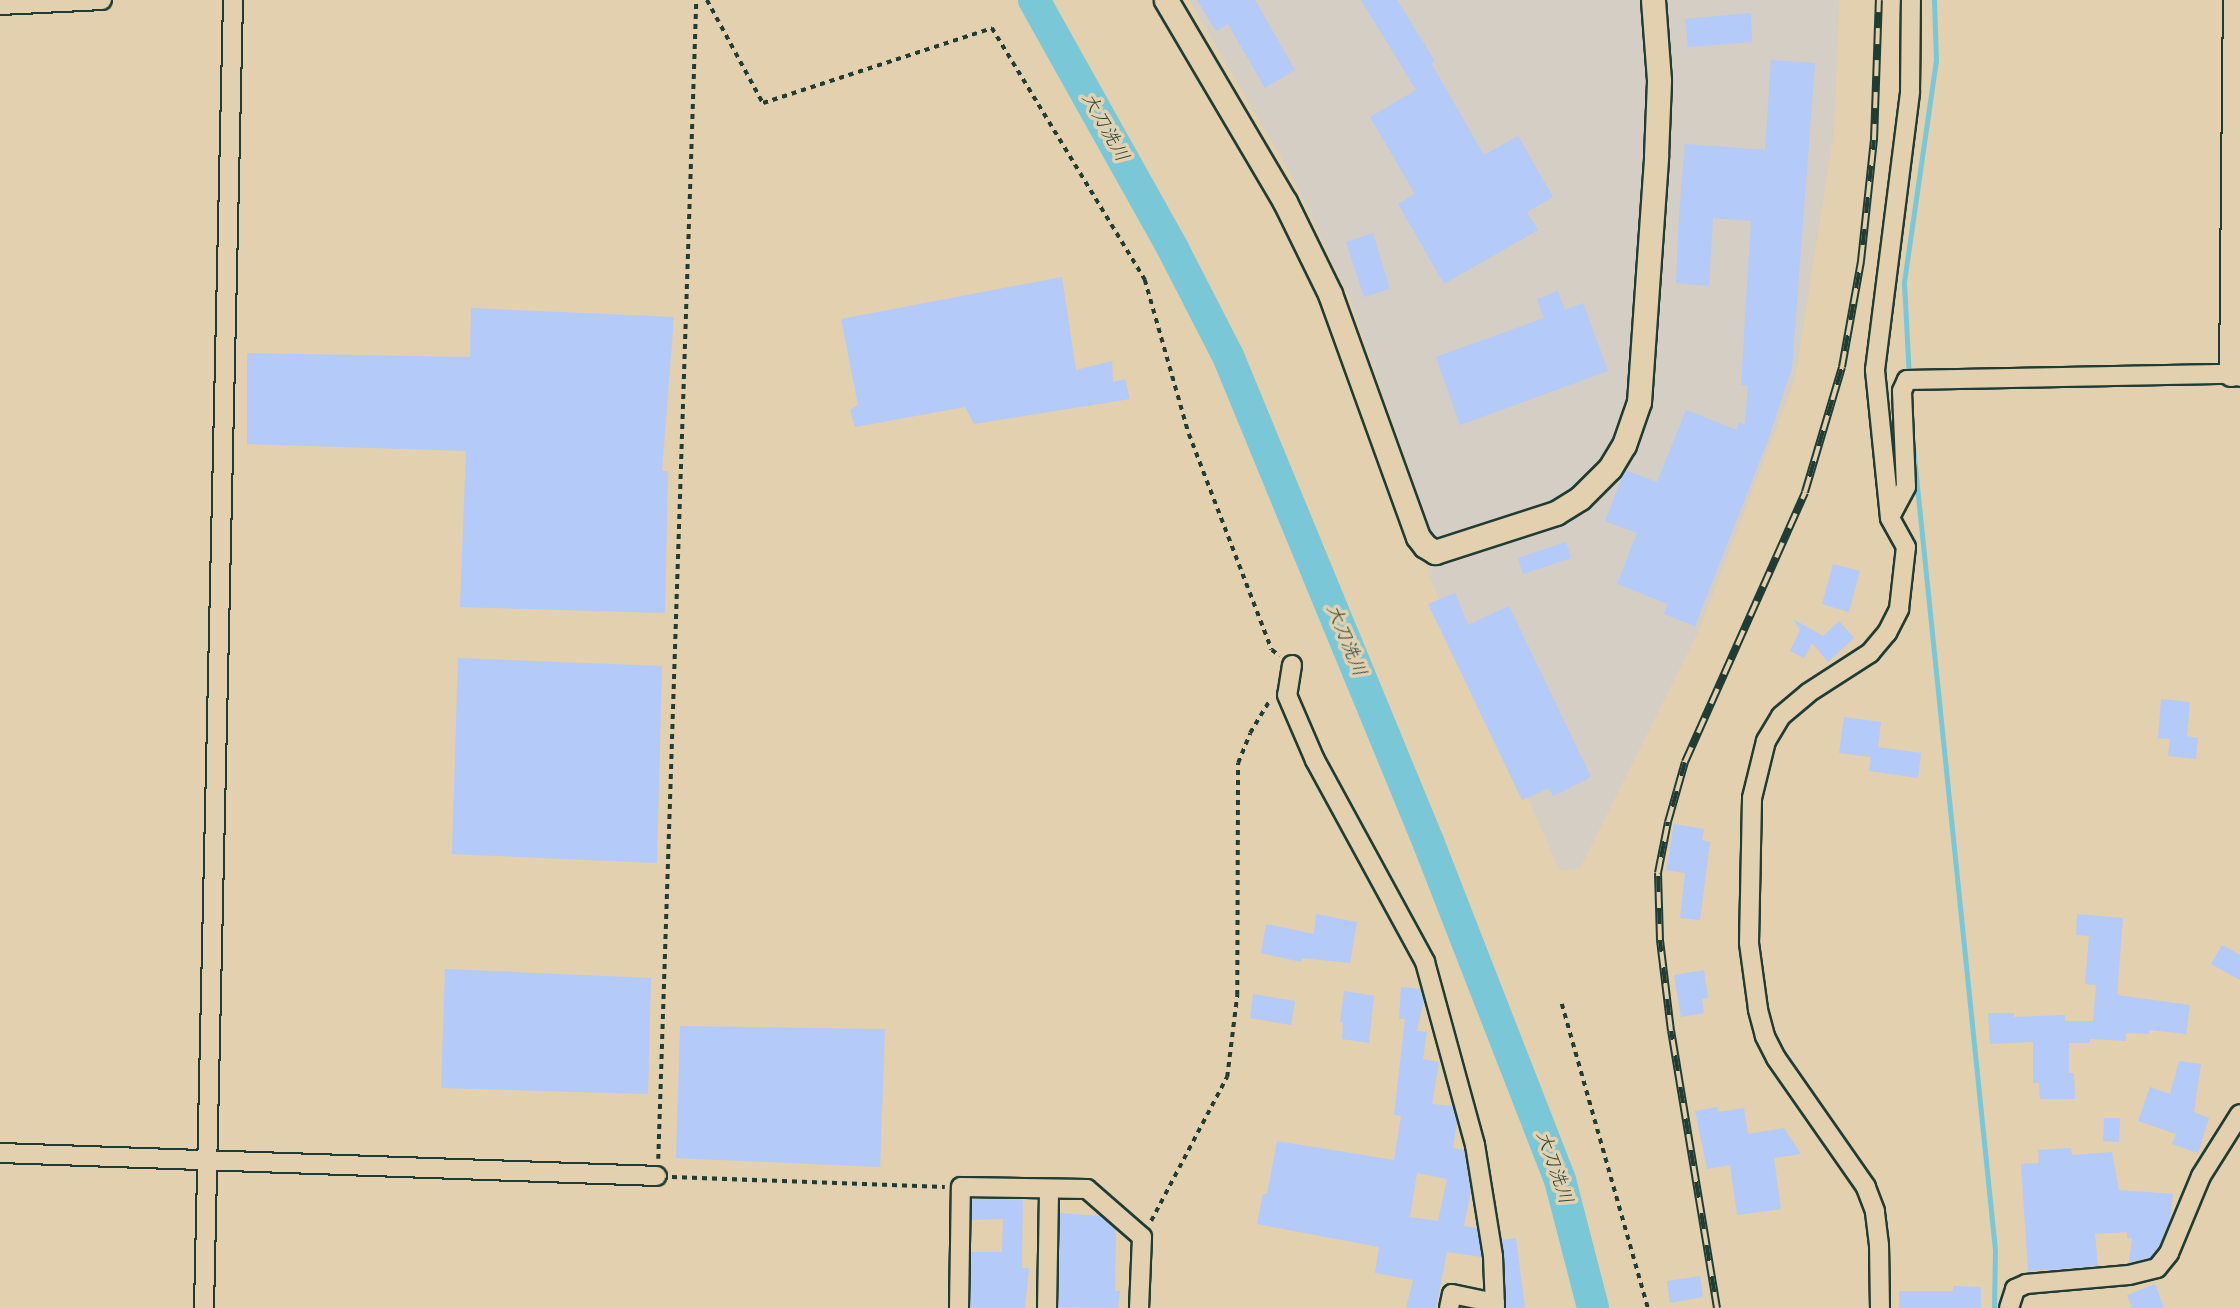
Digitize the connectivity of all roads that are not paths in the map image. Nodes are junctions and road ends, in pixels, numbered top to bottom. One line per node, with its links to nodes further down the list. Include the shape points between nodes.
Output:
1 (102, 0): 7 (street)
2 (233, 0): 13 (street)
3 (1166, 0): 4 (street, via 1284,202 1330,294 1418,537 1435,552 1556,513 1580,498 1610,468 1624,445 1639,402 1656,156 1659,80)
4 (1653, 0)
5 (1911, 0): 9 (street, via 1910,91 1875,370)
6 (2235, 0): 8 (street)
7 (0, 5)
8 (2235, 375): 9 (street, via 1907,380 1902,391 1906,487)
9 (1890, 518): 22 (street, via 1906,547 1899,609 1887,632 1870,653 1808,693 1782,716 1766,741 1752,798 1749,943 1765,1036 1866,1187 1875,1211)
10 (1292, 665): 16 (street, via 1287,695 1315,760 1425,961 1475,1145 1493,1256)
11 (2240, 1114): 23 (street, via 2201,1175 2169,1254 2157,1268 2129,1275 2026,1284 2015,1289)
12 (0, 1153): 13 (street)
13 (210, 1158): 14 (street); 17 (street)
14 (657, 1176)
15 (1049, 1189): 18 (street, via 961,1187); 19 (street); 20 (street, via 1087,1189 1142,1237)
16 (1495, 1305): 21 (street, via 1452,1294)
17 (204, 1308)
18 (958, 1308)
19 (1047, 1308)
20 (1139, 1308)
21 (1449, 1308)
22 (1880, 1308)
23 (2009, 1308)

